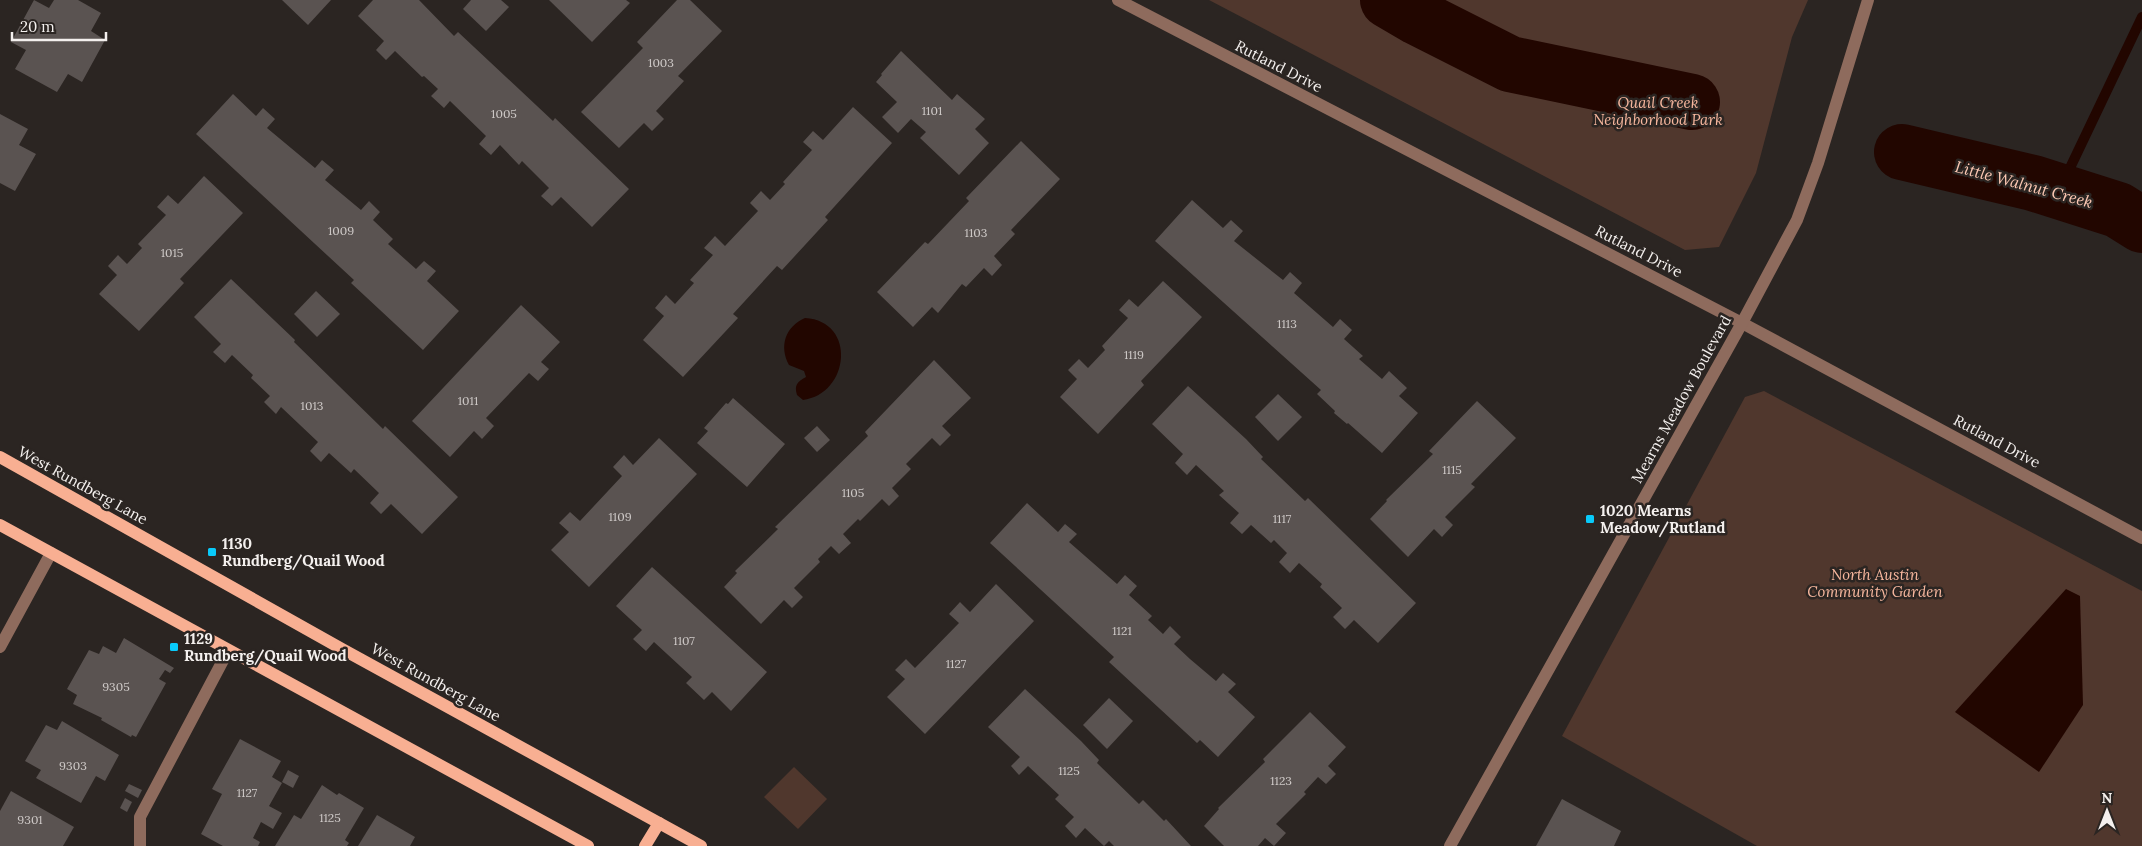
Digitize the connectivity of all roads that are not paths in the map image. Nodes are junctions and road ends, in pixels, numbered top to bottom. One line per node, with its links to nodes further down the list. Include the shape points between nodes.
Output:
1 (1118, 0): 3 (street, Rutland Drive)
2 (1868, 0): 3 (street, Mearns Meadow Boulevard, via 1797,220)
3 (1742, 323): 6 (street, Rutland Drive); 15 (street, Mearns Meadow Boulevard)
4 (0, 457): 10 (main road, West Rundberg Lane)
5 (0, 525): 7 (main road)
6 (2142, 538)
7 (51, 553): 8 (street); 9 (main road)
8 (0, 647)
9 (228, 651): 11 (street, via 140,817); 12 (main road)
10 (660, 823): 13 (main road); 14 (main road, West Rundberg Lane)
11 (140, 846)
12 (588, 846)
13 (645, 846)
14 (701, 846)
15 (1450, 846)

